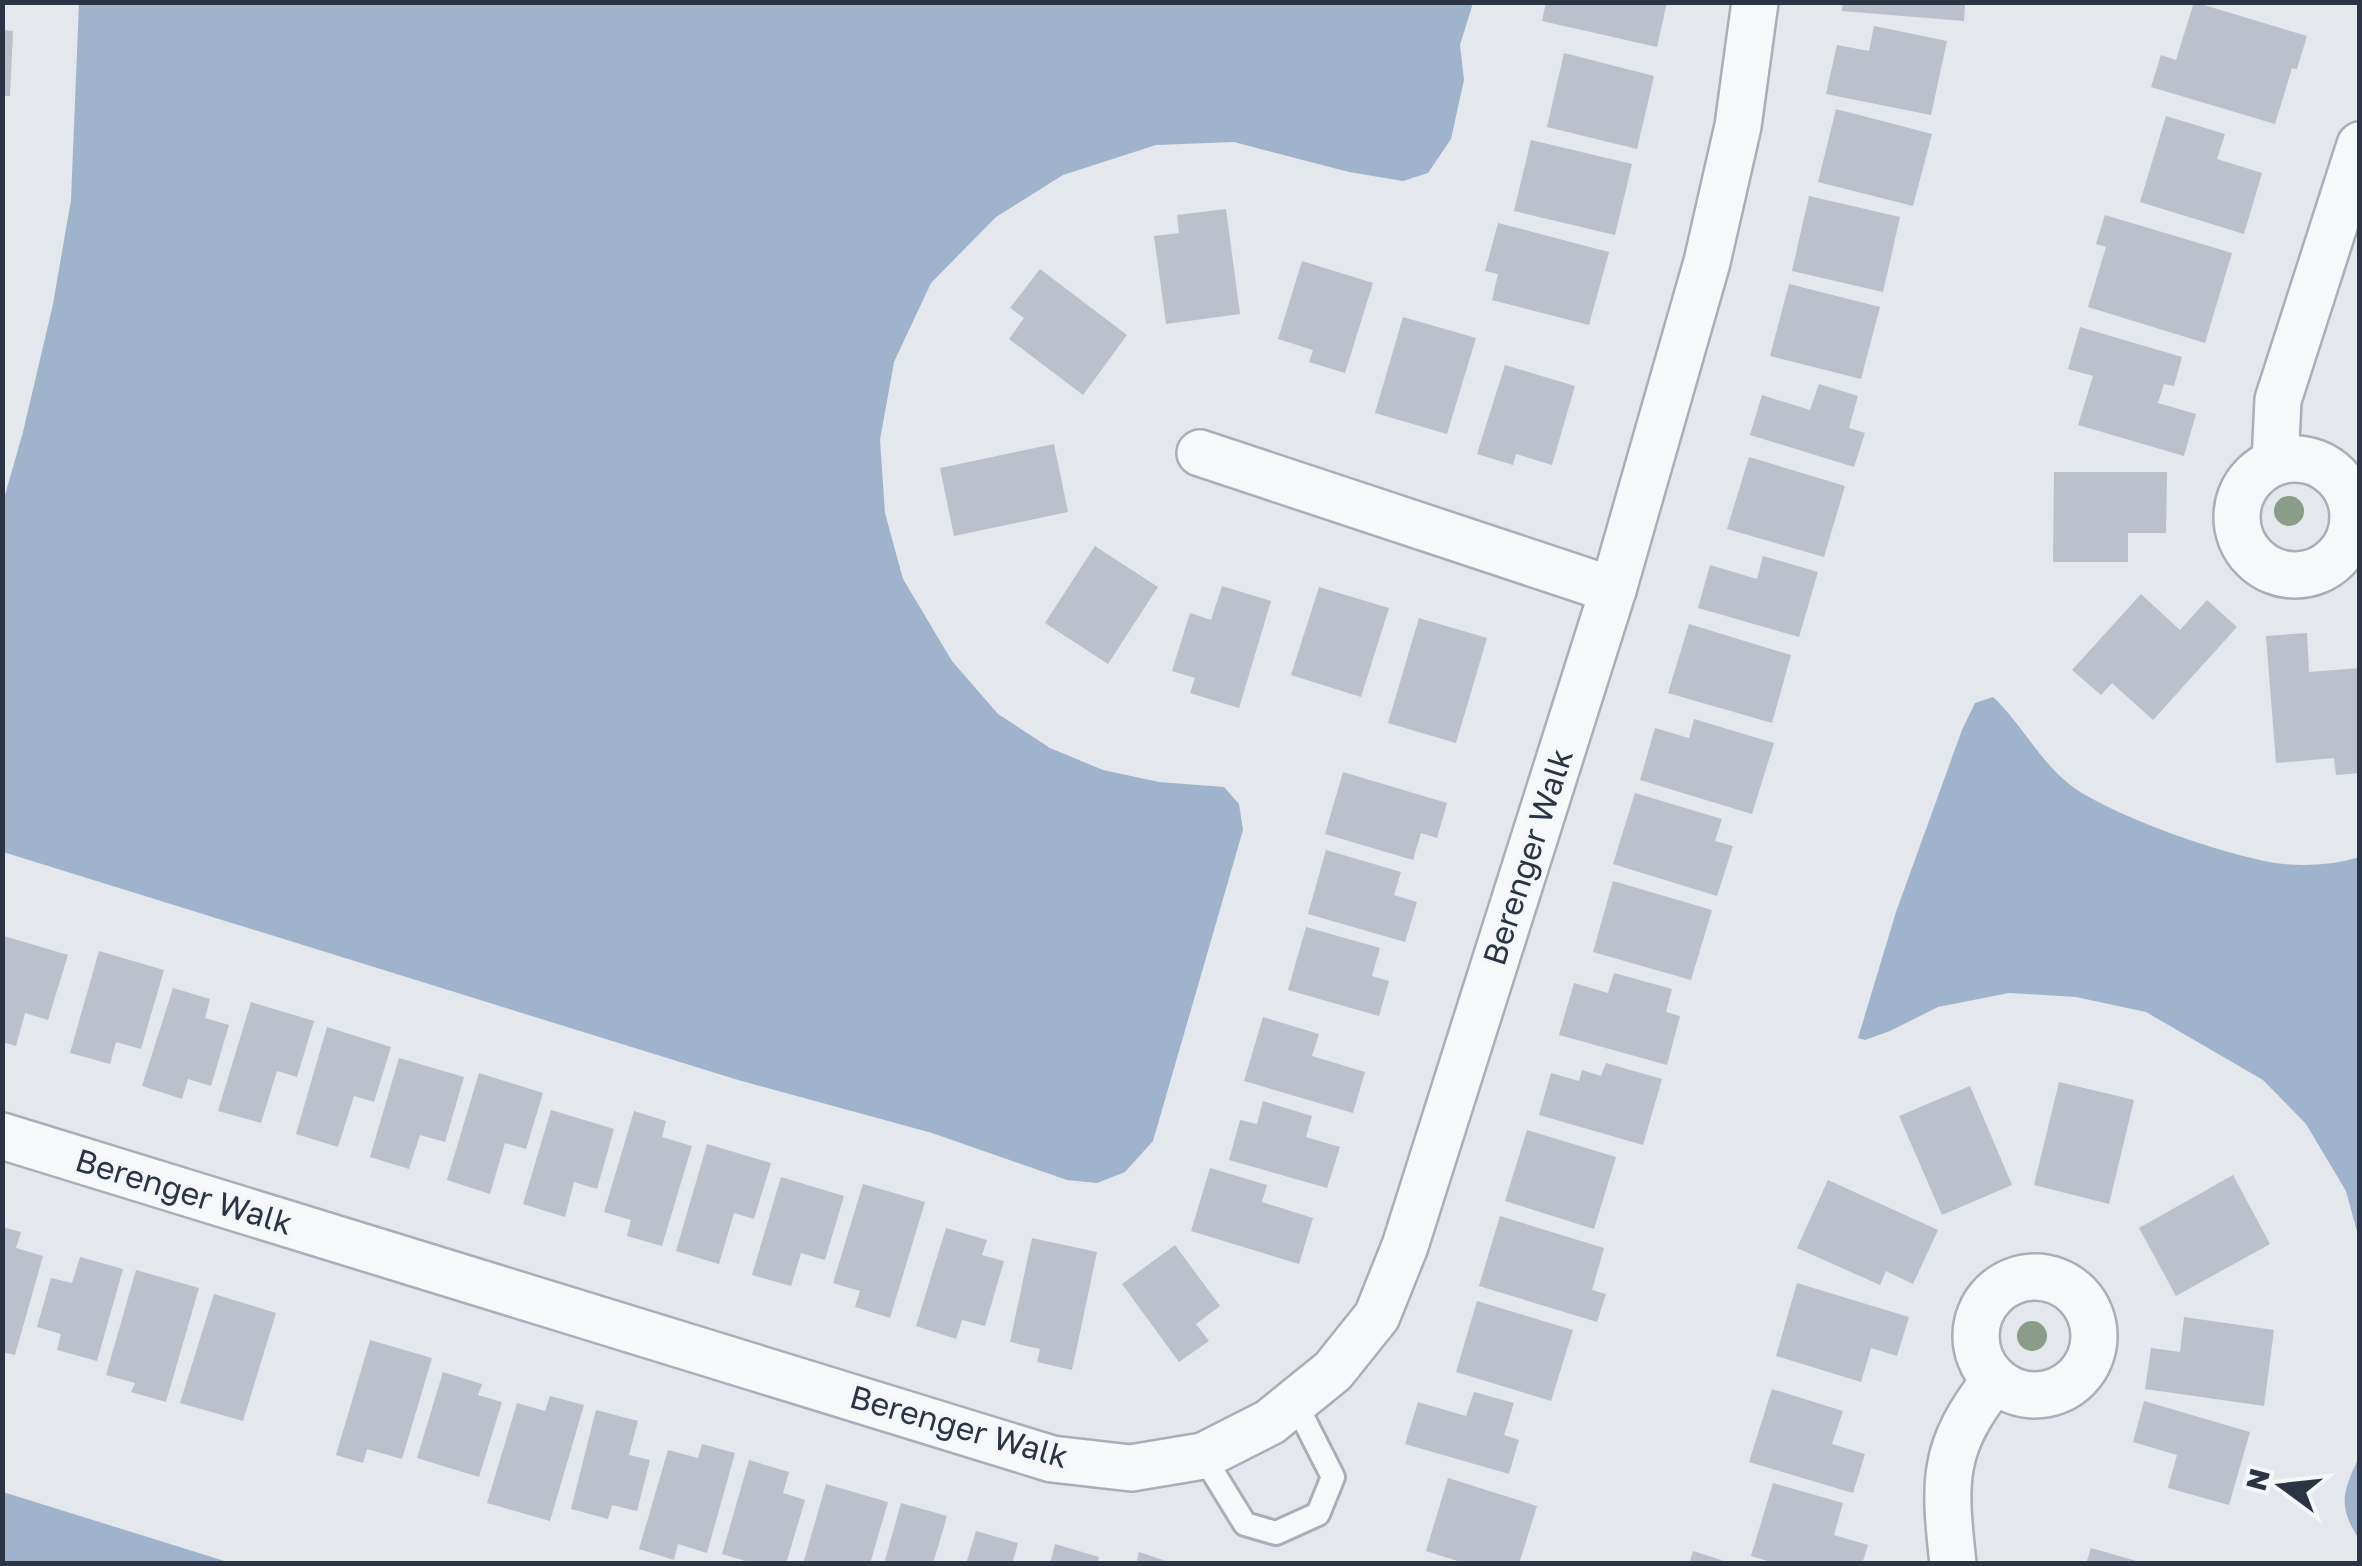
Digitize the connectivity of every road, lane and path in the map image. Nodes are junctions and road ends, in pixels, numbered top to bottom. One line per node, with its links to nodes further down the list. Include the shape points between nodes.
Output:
1 (1755, 2): 5 (street, Berenger Walk, via 1738,126 1707,262)
2 (2360, 144): 4 (street, via 2278,400)
3 (1200, 453): 5 (street)
4 (2275, 462)
5 (1613, 590): 8 (street, Berenger Walk, via 1377,1316 1333,1370)
6 (2, 1136): 9 (street, Berenger Walk, via 1052,1458 1132,1468)
7 (1995, 1380): 10 (street, via 1967,1415 1950,1457 1946,1504)
8 (1295, 1402): 9 (street, Berenger Walk); 9 (lane, via 1333,1478 1318,1514 1276,1534 1244,1524)
9 (1203, 1456)
10 (1953, 1564)

